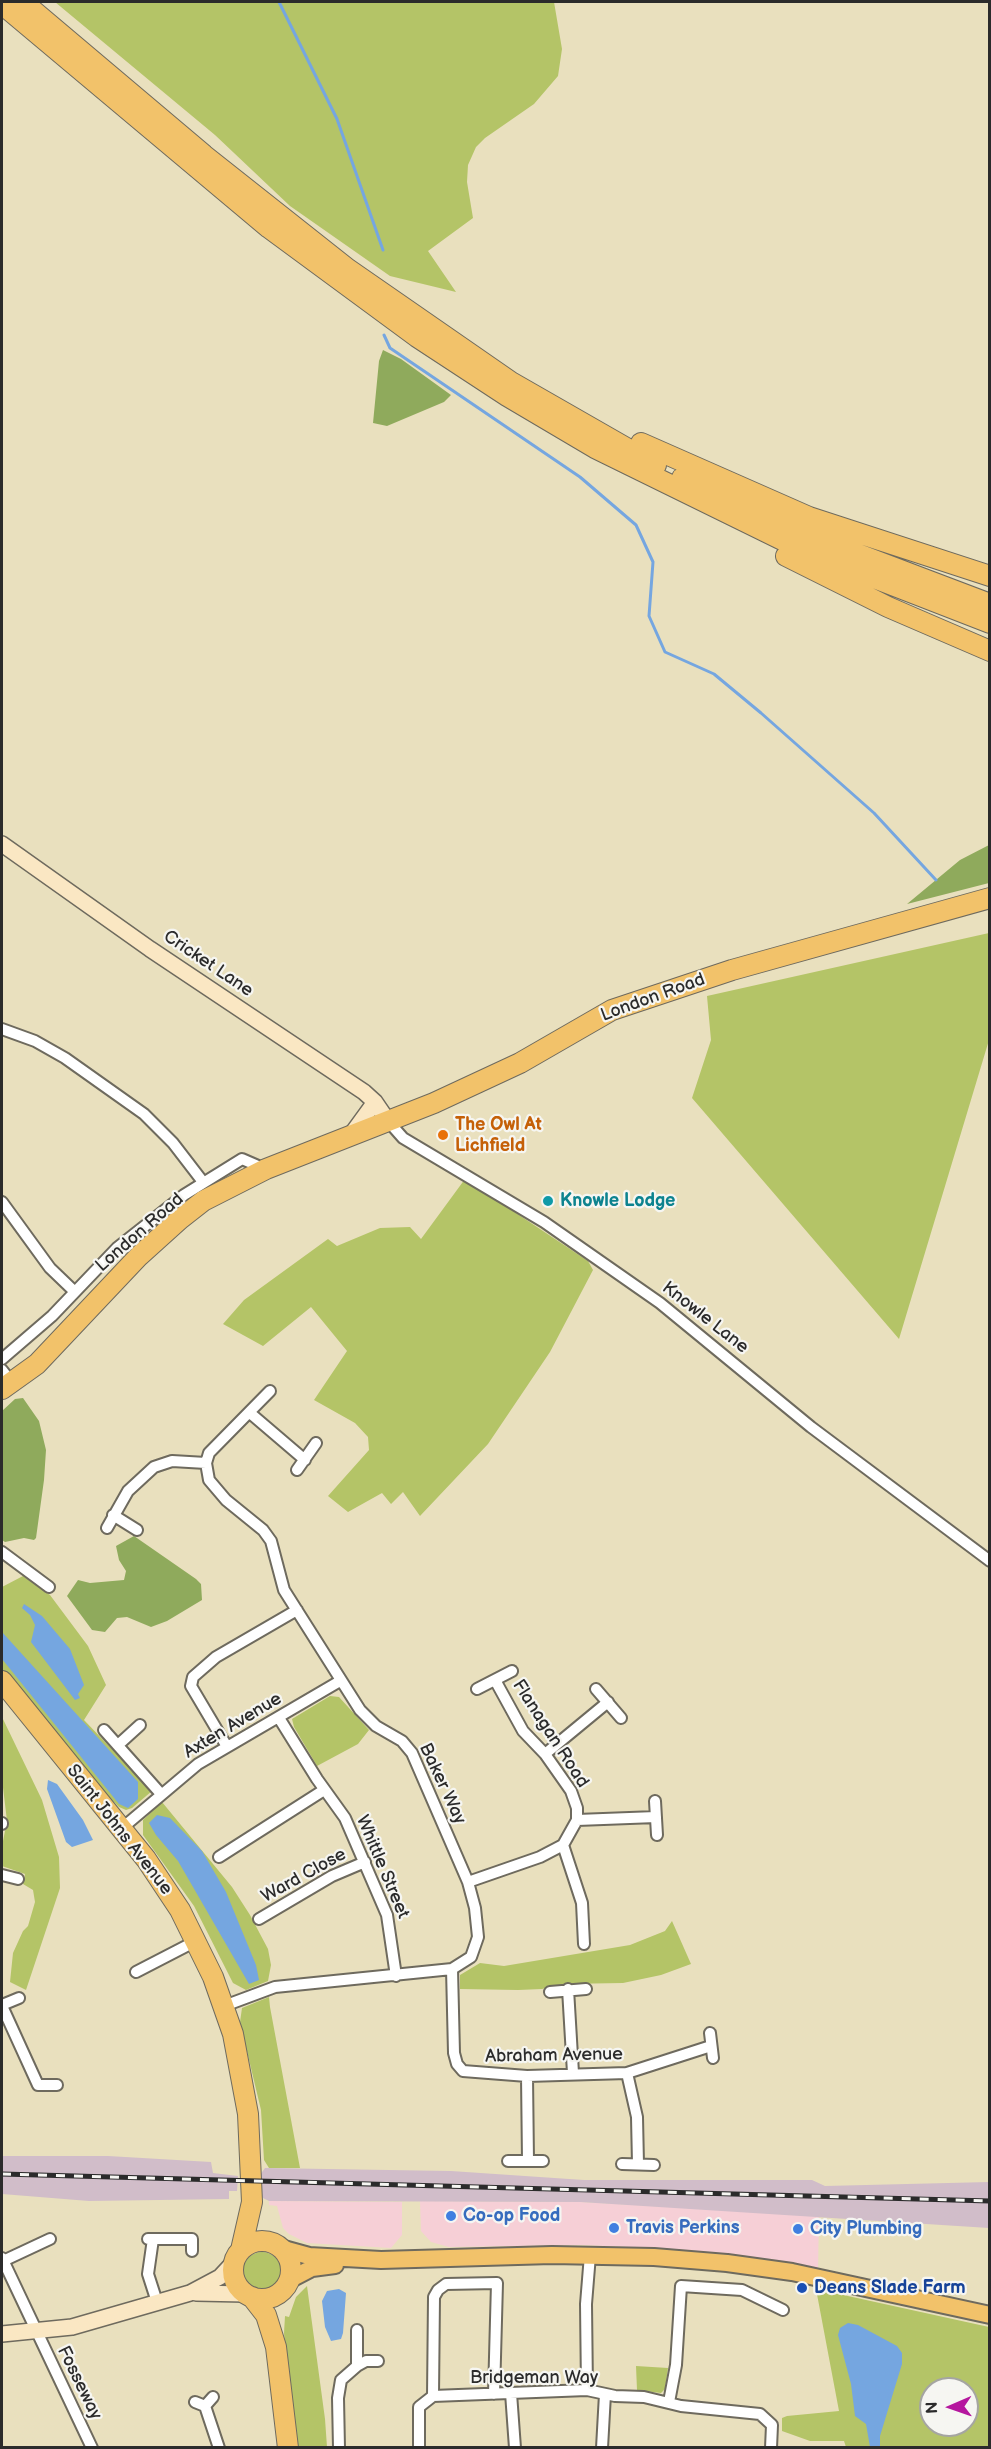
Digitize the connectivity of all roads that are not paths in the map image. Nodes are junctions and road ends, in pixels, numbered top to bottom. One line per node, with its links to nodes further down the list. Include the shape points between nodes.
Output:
1 (23, 2): 3 (highway, via 204,155)
2 (2, 4): 4 (highway, via 251,213 348,289 507,396)
3 (418, 319): 5 (highway, via 603,426 680,461 809,517); 6 (highway, via 511,382 661,468 795,530)
4 (644, 474): 7 (highway, via 807,552); 8 (highway, via 731,529 888,607)
5 (990, 576)
6 (990, 604)
7 (990, 623)
8 (990, 651)
9 (2, 844): 12 (street, Cricket Lane)
10 (990, 898): 13 (highway, London Road, via 732,970 647,998 586,1024 510,1067)
11 (2, 1029): 16 (street, via 65,1058 144,1114)
12 (375, 1102): 13 (street, Cricket Lane); 14 (street)
13 (388, 1121): 14 (highway, London Road); 31 (street, Knowle Lane, via 403,1138 544,1222 660,1303 820,1433)
14 (351, 1135): 15 (highway, London Road)
15 (266, 1169): 16 (street, London Road, via 242,1160); 20 (highway, London Road, via 203,1201 180,1219 139,1256 36,1364)
16 (203, 1182): 18 (street, London Road, via 117,1248)
17 (2, 1202): 18 (street, via 50,1268)
18 (75, 1292): 19 (street, London Road)
19 (2, 1359)
20 (5, 1381)
21 (270, 1391): 22 (street)
22 (250, 1413): 24 (street); 25 (street, via 214,1448)
23 (316, 1443): 24 (street)
24 (304, 1460): 26 (street)
25 (206, 1463): 27 (street, via 172,1461 154,1467 128,1491); 33 (street, Baker Way, via 209,1480 216,1490 271,1540 279,1578)
26 (297, 1470)
27 (113, 1515): 28 (street); 29 (street)
28 (107, 1528)
29 (137, 1530)
30 (2, 1552): 32 (street)
31 (990, 1561)
32 (49, 1587)
33 (297, 1610): 37 (street, Baker Way); 46 (street, via 216,1657 193,1677 190,1686)
34 (512, 1671): 35 (street, Flanagan Road)
35 (495, 1680): 38 (street, Flanagan Road); 47 (street, Flanagan Road, via 516,1719)
36 (2, 1681): 53 (highway, Saint Johns Avenue)
37 (340, 1681): 41 (street, Axten Avenue); 60 (street, Baker Way, via 365,1716 402,1741 412,1753)
38 (477, 1689)
39 (596, 1689): 40 (street)
40 (608, 1702): 42 (street); 47 (street)
41 (279, 1718): 46 (street, Axten Avenue); 48 (street, Whittle Street)
42 (621, 1718)
43 (140, 1725): 45 (street)
44 (104, 1730): 45 (street)
45 (118, 1745): 49 (street)
46 (226, 1745): 49 (street, Axten Avenue)
47 (545, 1754): 52 (street, Flanagan Road, via 571,1791)
48 (324, 1790): 56 (street); 57 (street, Whittle Street, via 345,1818)
49 (161, 1794): 53 (street, Axten Avenue)
50 (655, 1801): 51 (street)
51 (656, 1817): 52 (street); 54 (street)
52 (577, 1820): 55 (street)
53 (128, 1822): 62 (highway, Saint Johns Avenue)
54 (657, 1835)
55 (563, 1845): 60 (street); 63 (street, via 582,1903)
56 (219, 1857)
57 (365, 1862): 61 (street, Ward Close, via 332,1876); 66 (street, Whittle Street, via 391,1928)
58 (2, 1875): 59 (street)
59 (18, 1880)
60 (468, 1882): 64 (street, Baker Way, via 479,1927 477,1945 471,1957)
61 (260, 1919)
62 (196, 1941): 65 (street); 72 (highway, Saint Johns Avenue)
63 (584, 1944)
64 (452, 1969): 66 (street); 78 (street, Abraham Avenue, via 457,2064 471,2073)
65 (136, 1972)
66 (396, 1976): 72 (street, via 275,1988)
67 (8, 1989): 71 (street)
68 (568, 1989): 69 (street); 70 (street); 76 (street)
69 (586, 1989)
70 (550, 1992)
71 (8, 2002): 79 (street, via 38,2085)
72 (233, 2003): 86 (highway, Saint Johns Avenue, via 245,2090)
73 (710, 2033): 74 (street)
74 (711, 2046): 75 (street); 77 (street, Abraham Avenue)
75 (713, 2058)
76 (573, 2073): 77 (street, Abraham Avenue); 78 (street, Abraham Avenue)
77 (627, 2073): 84 (street, via 637,2117)
78 (527, 2076): 81 (street)
79 (57, 2085)
80 (508, 2161): 81 (street)
81 (528, 2161): 82 (street)
82 (543, 2161)
83 (622, 2164): 84 (street)
84 (638, 2164): 85 (street)
85 (654, 2165)
86 (252, 2202): 88 (highway, Saint Johns Avenue); 91 (highway, Saint Johns Avenue)
87 (50, 2239): 92 (street, via 39,2249)
88 (275, 2245): 91 (highway, via 254,2242); 93 (main road, via 309,2256); 94 (highway, via 286,2255 291,2267)
89 (192, 2251): 97 (street, via 192,2239 151,2239 148,2274)
90 (590, 2255): 93 (main road); 99 (main road, via 759,2267); 106 (street)
91 (237, 2256): 95 (street, via 220,2277); 96 (highway, via 233,2274)
92 (2, 2259): 101 (street, Fosseway)
93 (381, 2260): 94 (main road, via 312,2268)
94 (286, 2284): 96 (highway, via 269,2298); 103 (highway)
95 (190, 2293): 96 (street); 97 (street)
96 (248, 2296): 103 (highway, via 266,2315)
97 (157, 2302): 101 (street, via 72,2327)
98 (783, 2310): 112 (street, via 742,2290 681,2286 676,2365)
99 (990, 2315)
100 (357, 2330): 105 (street)
101 (37, 2332): 102 (street); 113 (street, Fosseway)
102 (2, 2334)
103 (276, 2347): 115 (highway)
104 (378, 2361): 105 (street)
105 (357, 2366): 116 (street, via 339,2385)
106 (586, 2390): 107 (street, Bridgeman Way); 109 (street, Bridgeman Way)
107 (511, 2393): 108 (street, Bridgeman Way); 118 (street)
108 (494, 2394): 110 (street, Bridgeman Way); 110 (street, via 497,2283 446,2284 434,2297)
109 (605, 2394): 112 (street, Bridgeman Way); 119 (street)
110 (433, 2396): 117 (street, via 419,2407)
111 (213, 2397): 114 (street, via 200,2404)
112 (669, 2402): 120 (street, Bridgeman Way, via 760,2414 772,2425)
113 (92, 2448)
114 (219, 2448)
115 (288, 2448)
116 (339, 2448)
117 (419, 2448)
118 (515, 2448)
119 (602, 2448)
120 (771, 2448)

